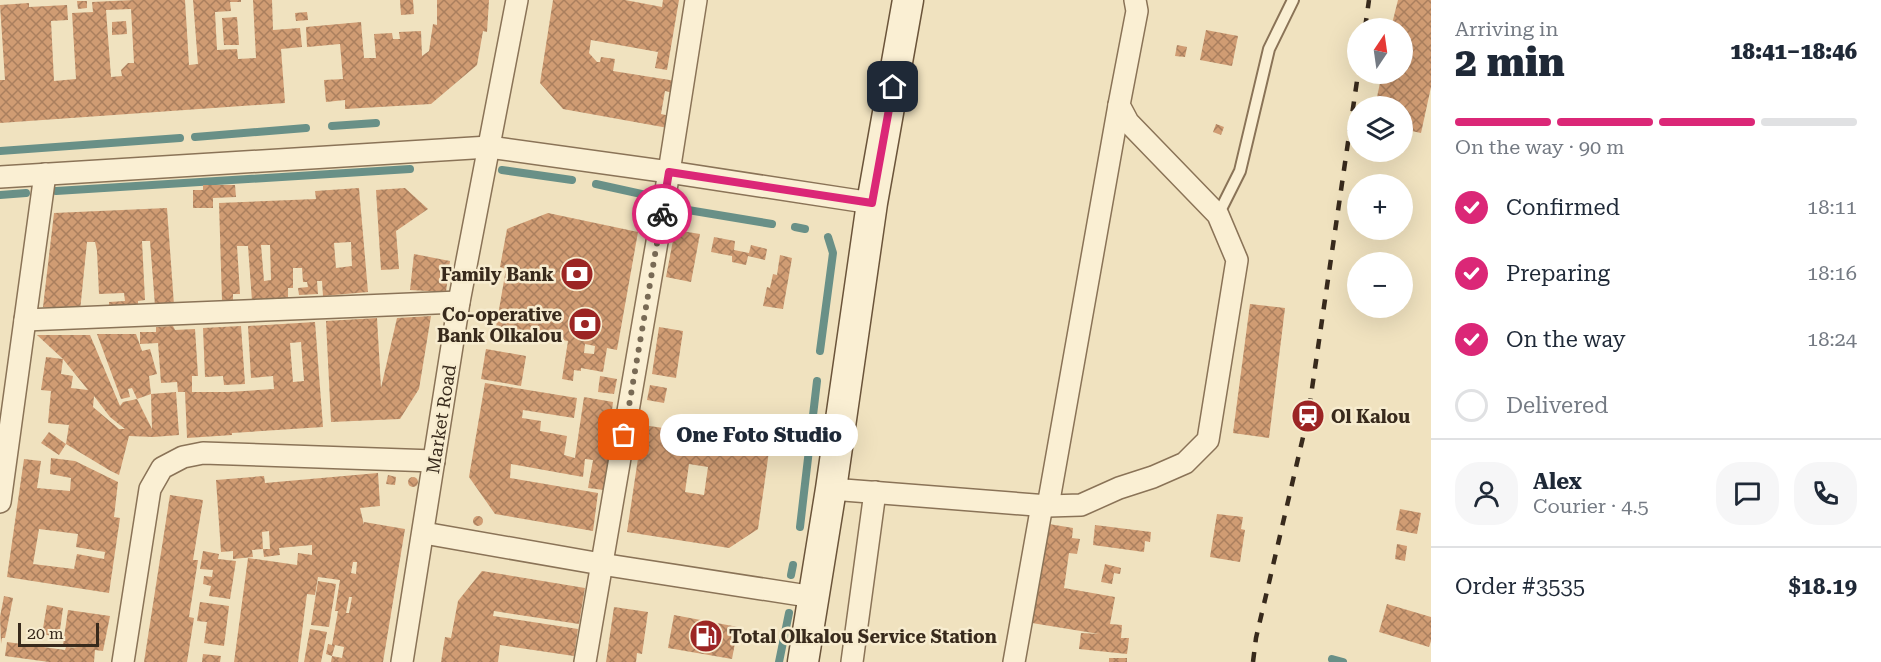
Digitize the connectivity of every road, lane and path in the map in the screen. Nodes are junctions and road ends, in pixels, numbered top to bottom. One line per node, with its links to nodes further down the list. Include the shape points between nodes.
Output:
1 (517, 0): 7 (street, Market Road)
2 (696, 0): 8 (street)
3 (908, 0): 11 (main road)
4 (1135, 0): 6 (street, via 1137,11)
5 (1293, 0): 12 (lane, via 1269,49 1240,171)
6 (1119, 105): 12 (street, via 1128,122); 19 (street)
7 (489, 147): 8 (street); 9 (street); 13 (street, Market Road)
8 (669, 172): 11 (street); 21 (street)
9 (45, 174): 10 (street); 14 (street)
10 (0, 177)
11 (872, 203): 16 (main road)
12 (1218, 215): 19 (street, via 1237,260 1208,440 1185,464 1153,477 1081,505)
13 (459, 302): 14 (street); 15 (street, Market Road)
14 (25, 320): 18 (street)
15 (434, 461): 20 (street, Market Road); 23 (street, via 203,453 183,457 162,468 150,489)
16 (831, 489): 17 (street); 22 (main road)
17 (875, 492): 19 (street); 27 (street)
18 (0, 502)
19 (1045, 506): 28 (street)
20 (423, 532): 21 (street); 24 (street, Market Road)
21 (601, 564): 22 (street); 25 (street)
22 (814, 597): 26 (main road)
23 (123, 662)
24 (402, 662)
25 (585, 662)
26 (803, 662)
27 (852, 662)
28 (1014, 662)

